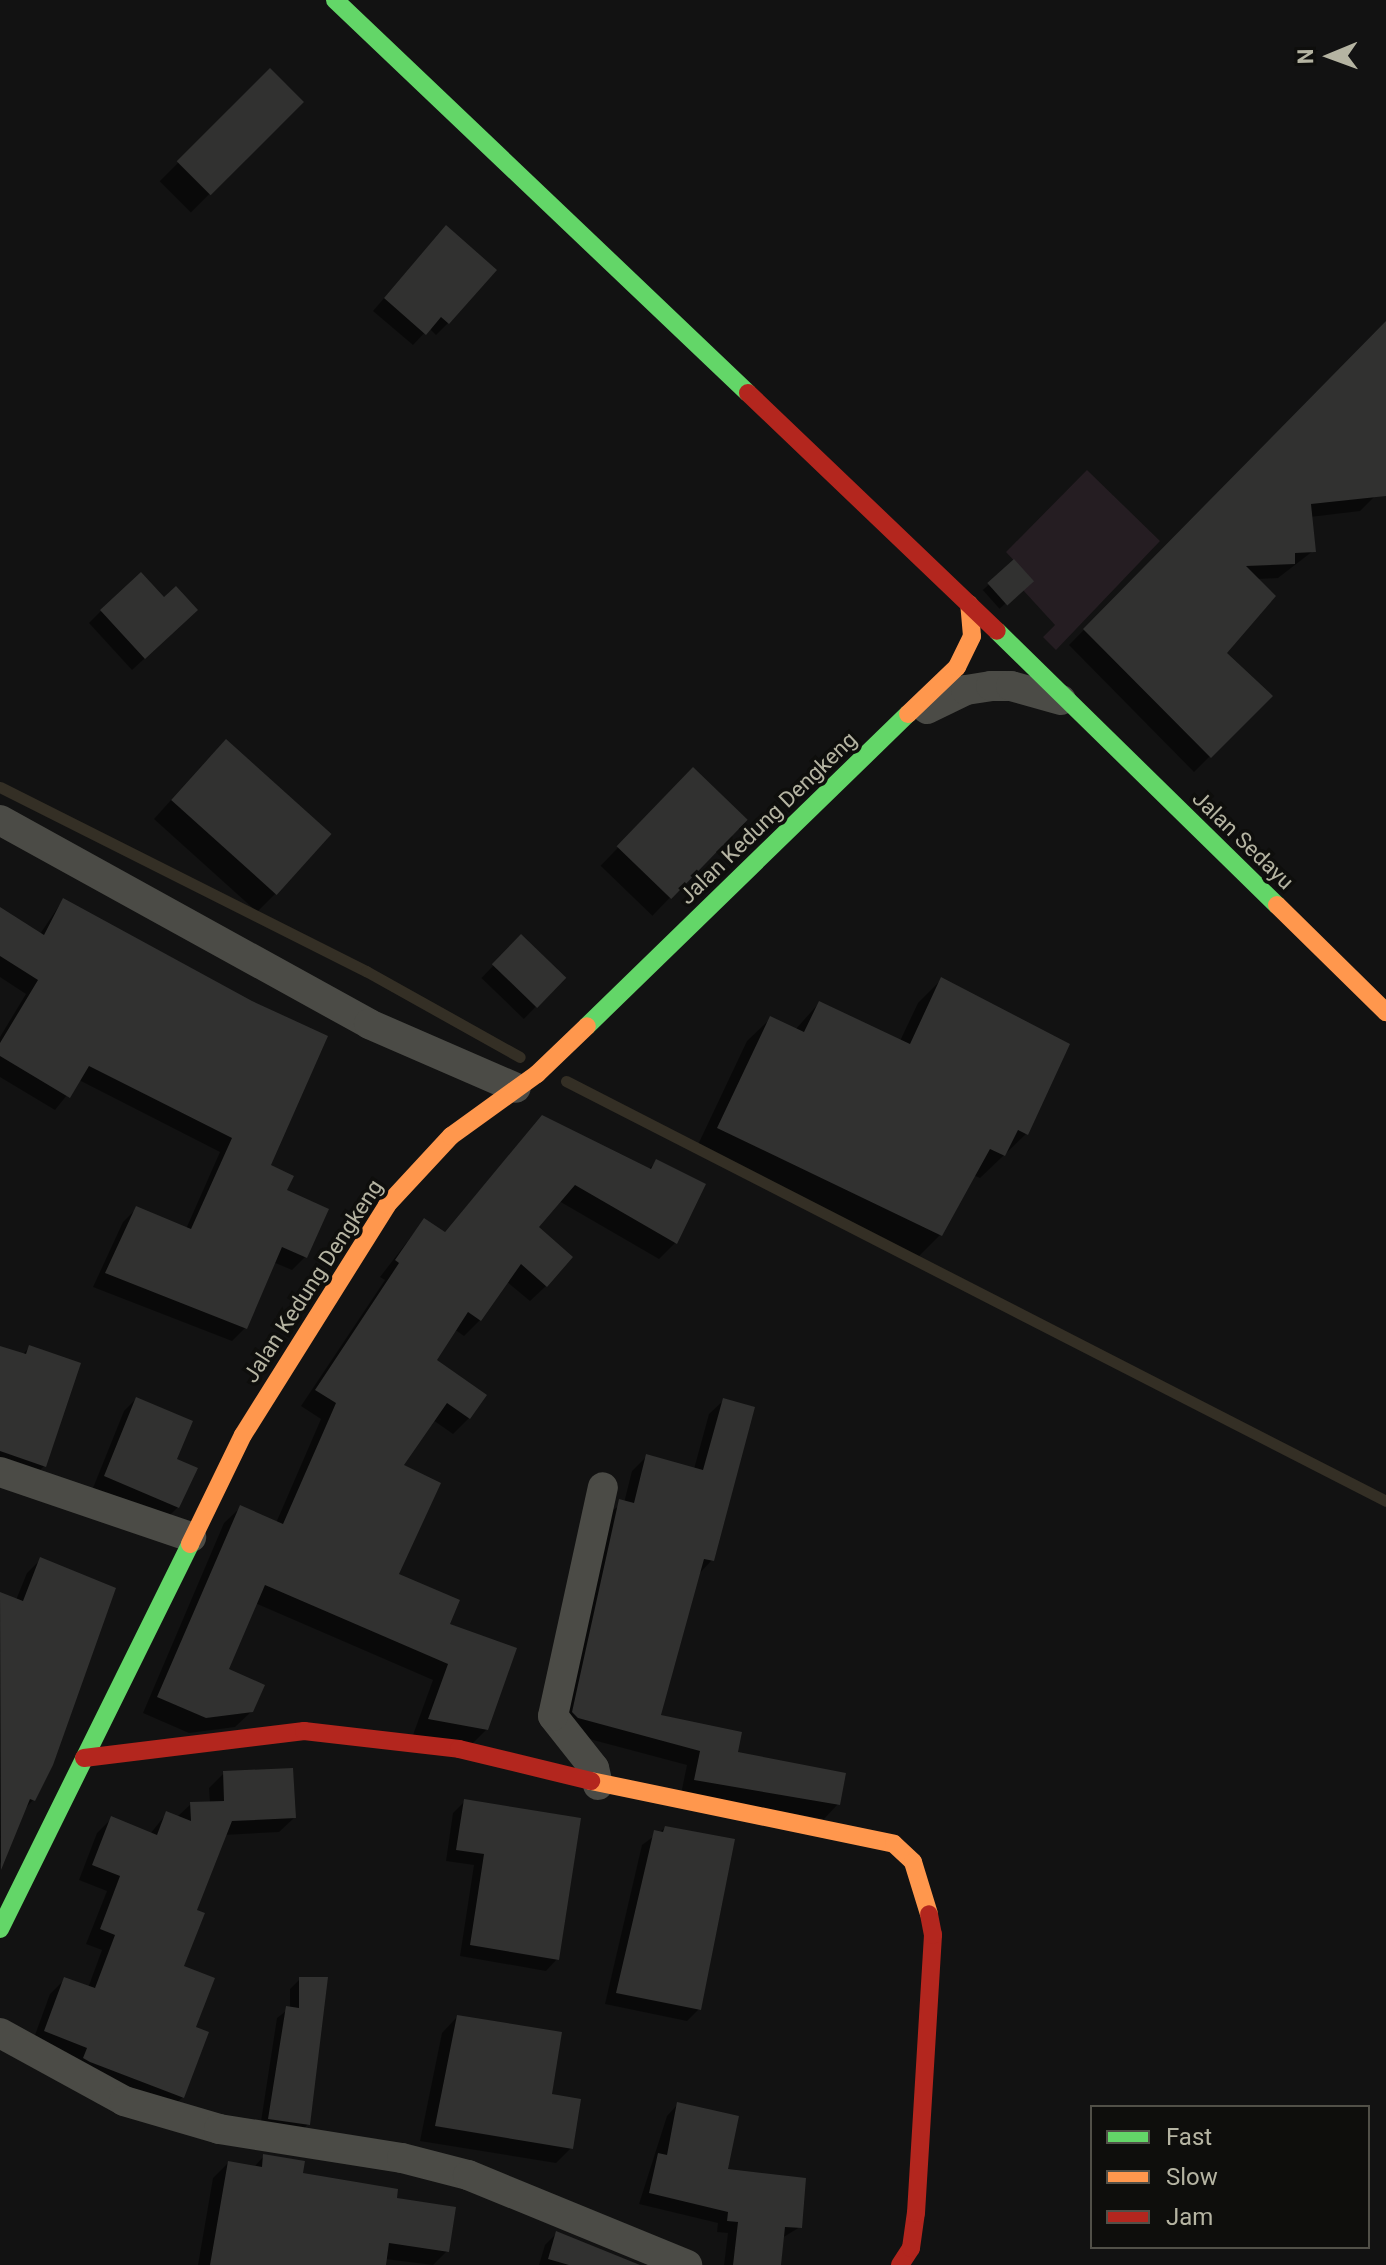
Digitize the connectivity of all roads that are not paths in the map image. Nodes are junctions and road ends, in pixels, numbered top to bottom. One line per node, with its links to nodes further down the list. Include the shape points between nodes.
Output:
1 (335, 0): 2 (street, Jalan Sedayu)
2 (969, 604): 3 (street, Jalan Sedayu); 4 (street, Jalan Kedung Dengkeng, via 973,619 967,651)
3 (1066, 702): 4 (street, via 1011,686 991,686 966,690); 6 (street, Jalan Sedayu)
4 (903, 721): 7 (street, Jalan Kedung Dengkeng, via 537,1074)
5 (0, 820): 7 (street, via 369,1024)
6 (1386, 1012)
7 (516, 1088): 10 (street, Jalan Kedung Dengkeng, via 451,1136 387,1205 243,1435)
8 (0, 1472): 10 (street)
9 (603, 1487): 12 (street, via 553,1716 594,1768)
10 (191, 1537): 11 (street, Jalan Kedung Dengkeng)
11 (84, 1758): 12 (street, via 320,1732 459,1749); 13 (street, Jalan Kedung Dengkeng)
12 (598, 1785): 16 (street, via 894,1844 913,1862 924,1884 933,1951 916,2213 911,2248)
13 (0, 1929)
14 (0, 2033): 15 (street, via 124,2101 219,2129 402,2158 468,2175)
15 (687, 2265)
16 (900, 2265)

